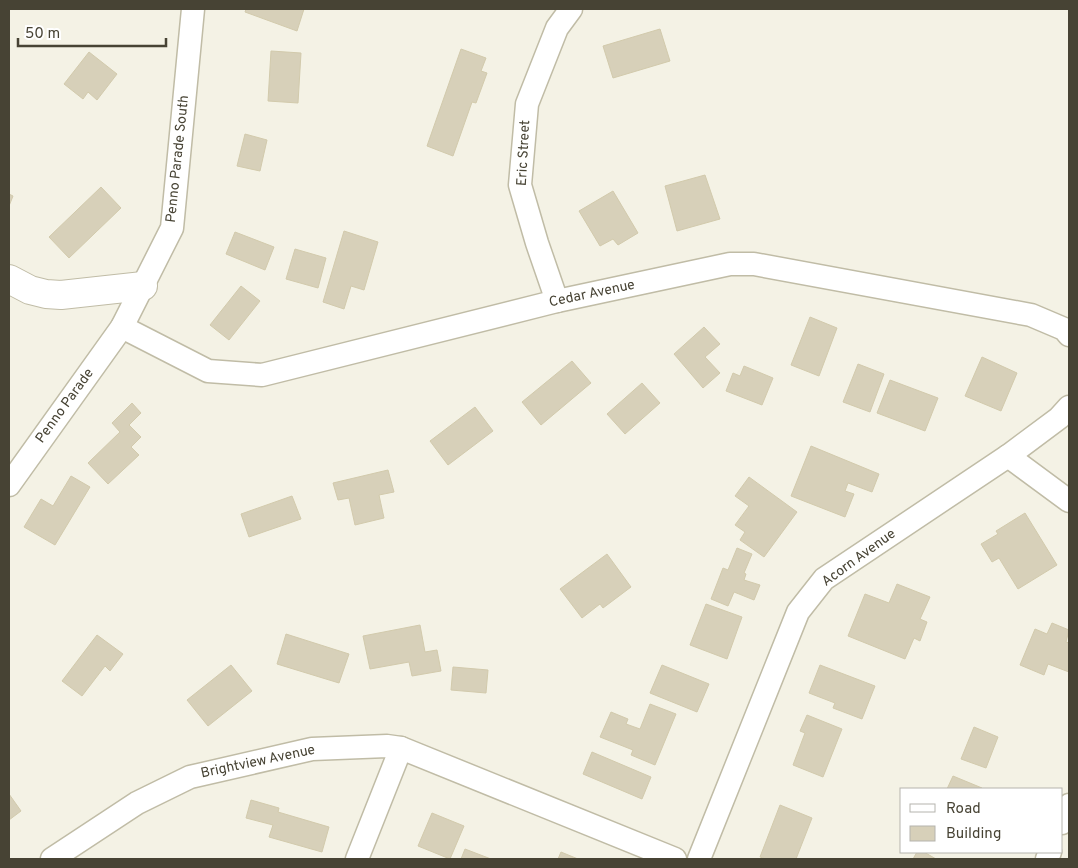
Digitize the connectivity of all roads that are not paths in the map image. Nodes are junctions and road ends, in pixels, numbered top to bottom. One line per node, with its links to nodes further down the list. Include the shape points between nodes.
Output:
1 (193, 9): 4 (street, Penno Parade South, via 172,228)
2 (571, 9): 5 (street, Eric Street, via 557,28 528,104 520,185)
3 (9, 279): 4 (street, via 30,290 61,295)
4 (144, 286): 6 (street, Penno Parade South)
5 (557, 301): 6 (street, Cedar Avenue, via 262,375 208,371); 7 (street, Cedar Avenue, via 730,264 754,264 1031,316 1064,329)
6 (122, 328): 10 (street, Penno Parade)
7 (1069, 335)
8 (1069, 407): 9 (street, Acorn Avenue)
9 (1008, 456): 11 (street); 18 (street, Acorn Avenue, via 824,579 798,612)
10 (9, 485)
11 (1069, 501)
12 (401, 748): 15 (street, Brightview Avenue, via 312,749 190,777 137,803); 16 (street); 17 (street, Brightview Avenue)
13 (1069, 805): 14 (street)
14 (1063, 820)
15 (52, 859)
16 (357, 859)
17 (675, 859)
18 (699, 859)

